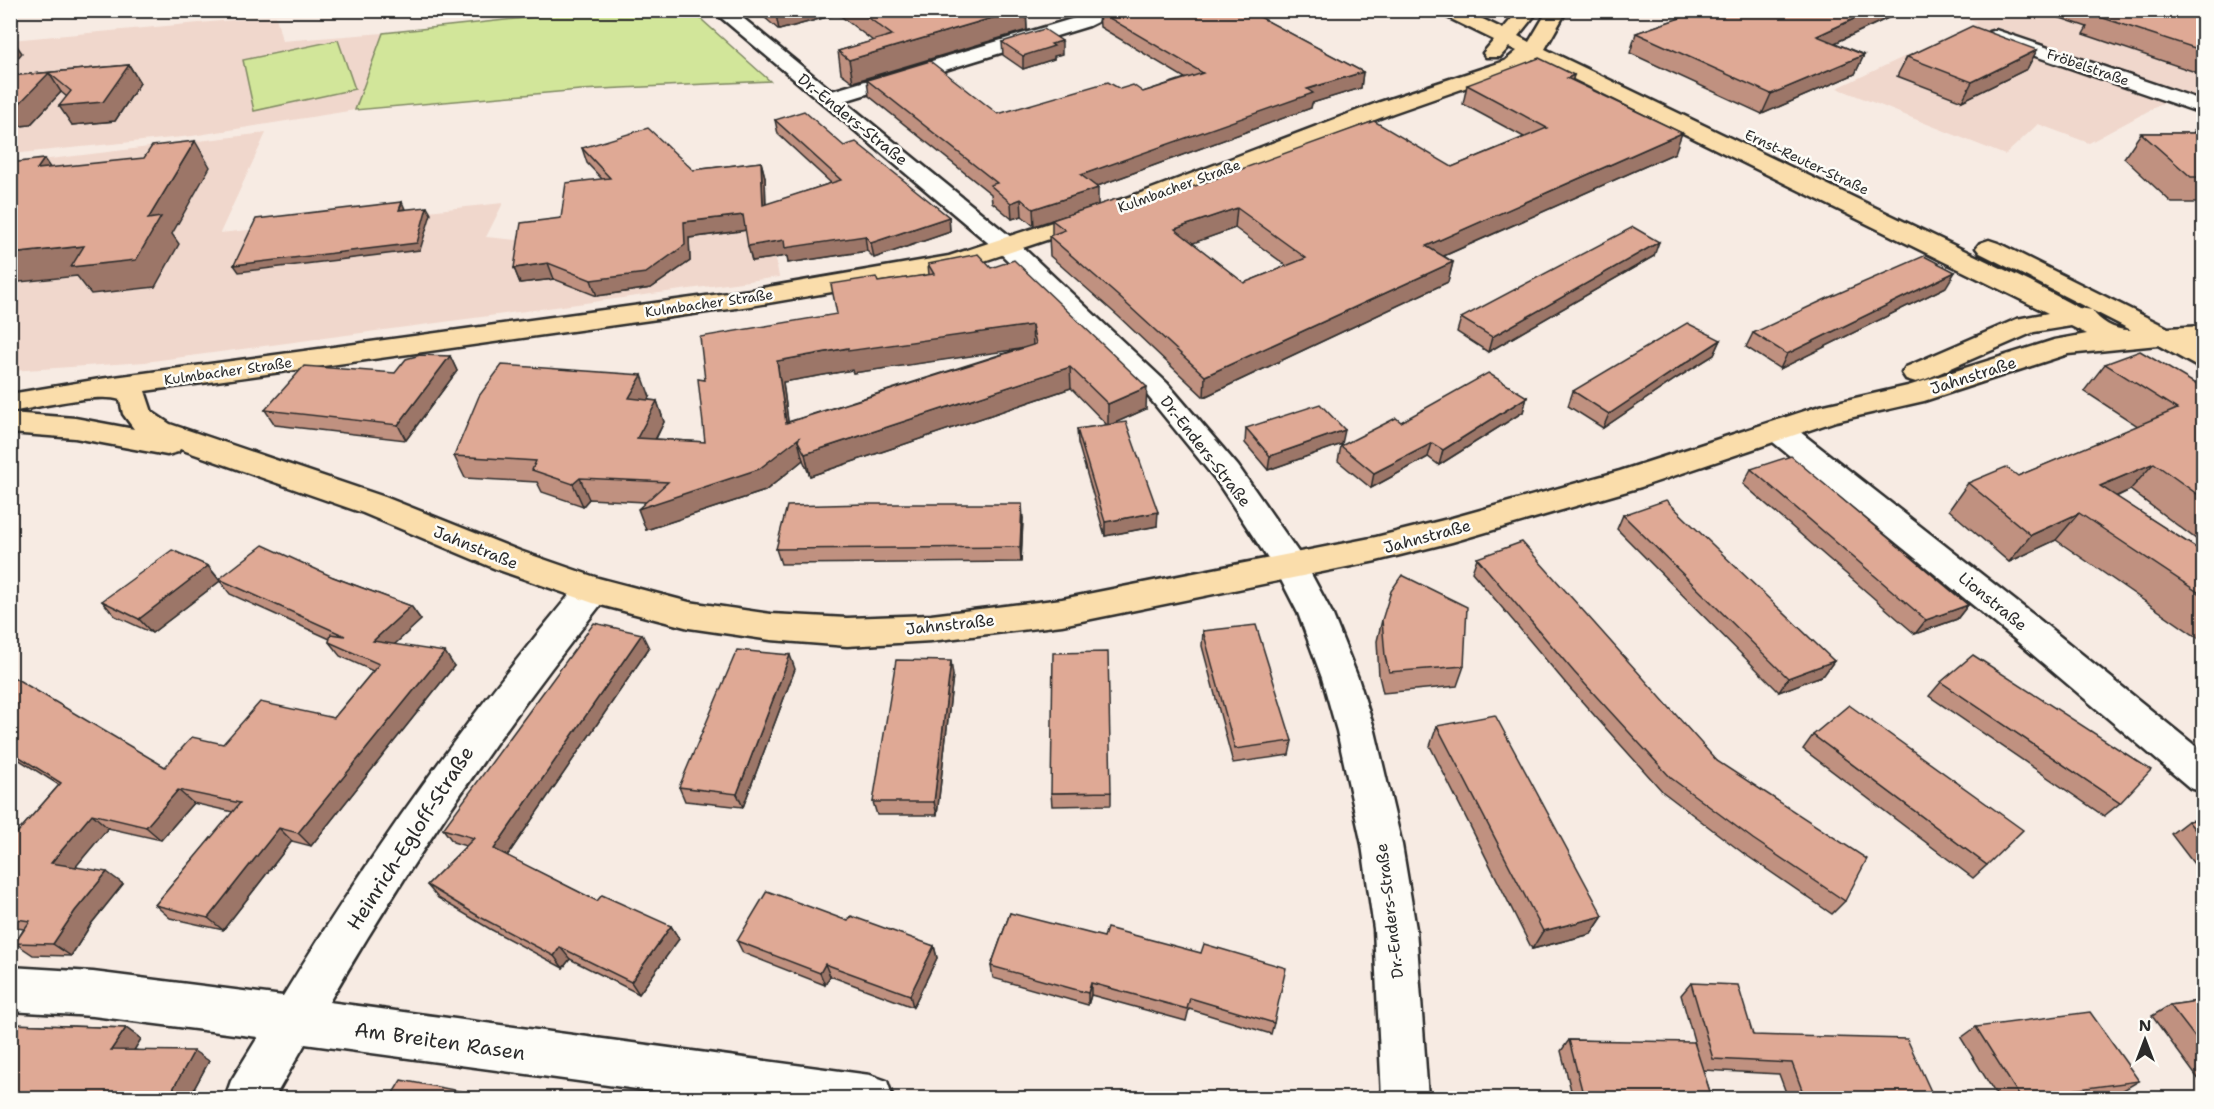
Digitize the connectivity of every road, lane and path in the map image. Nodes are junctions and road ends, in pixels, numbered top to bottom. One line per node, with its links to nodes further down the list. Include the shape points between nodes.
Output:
1 (721, 10): 9 (street, Dr.-Enders-Straße)
2 (1091, 10): 9 (street, via 1090,18 1082,22)
3 (1448, 10): 6 (main road, Ernst-Reuter-Straße)
4 (1487, 10): 6 (main road, Ernst-Reuter-Straße)
5 (1558, 10): 8 (main road)
6 (1518, 24): 8 (main road, Ernst-Reuter-Straße); 10 (main road, Kulmbacher Straße, via 1495,51 1469,69)
7 (1972, 28): 11 (street, Fröbelstraße)
8 (1539, 44): 10 (main road, Kulmbacher Straße, via 1512,65); 14 (main road, Ernst-Reuter-Straße); 15 (main road, Ernst-Reuter-Straße, via 2018,261)
9 (829, 99): 12 (street, Dr.-Enders-Straße)
10 (1384, 108): 12 (main road, Kulmbacher Straße)
11 (2204, 108)
12 (1008, 247): 19 (main road, Kulmbacher Straße, via 902,274); 25 (street, Dr.-Enders-Straße, via 1157,389 1227,473)
13 (2204, 313): 15 (main road, Jahnstraße)
14 (2075, 317): 15 (main road, Ernst-Reuter-Straße); 21 (main road, Jahnstraße, via 2021,327)
15 (2120, 327): 17 (main road, Ernst-Reuter-Straße); 21 (main road, Jahnstraße, via 1914,393)
16 (2204, 334): 17 (main road)
17 (2159, 349): 18 (main road, Ernst-Reuter-Straße)
18 (2204, 359)
19 (99, 388): 20 (main road, Kulmbacher Straße); 24 (main road, Jahnstraße, via 124,390 134,396 139,420 159,431)
20 (10, 403)
21 (1830, 413): 23 (main road, Jahnstraße)
22 (10, 423): 24 (main road, via 86,430)
23 (1779, 431): 25 (main road, Jahnstraße, via 1452,530); 27 (street, Lionstraße, via 2016,619)
24 (270, 470): 26 (main road, Jahnstraße, via 374,505)
25 (1291, 567): 26 (main road, Jahnstraße, via 1062,612 931,628 847,632 771,627 689,615); 32 (street, Dr.-Enders-Straße, via 1315,613 1340,678 1368,776 1395,929)
26 (593, 590): 29 (street, Heinrich-Egloff-Straße, via 474,741 369,897)
27 (2204, 776)
28 (10, 989): 29 (street, Am Breiten Rasen, via 93,994)
29 (294, 1022): 30 (street, Heinrich-Egloff-Straße); 31 (street, Am Breiten Rasen)
30 (248, 1098)
31 (870, 1098)
32 (1405, 1098)

